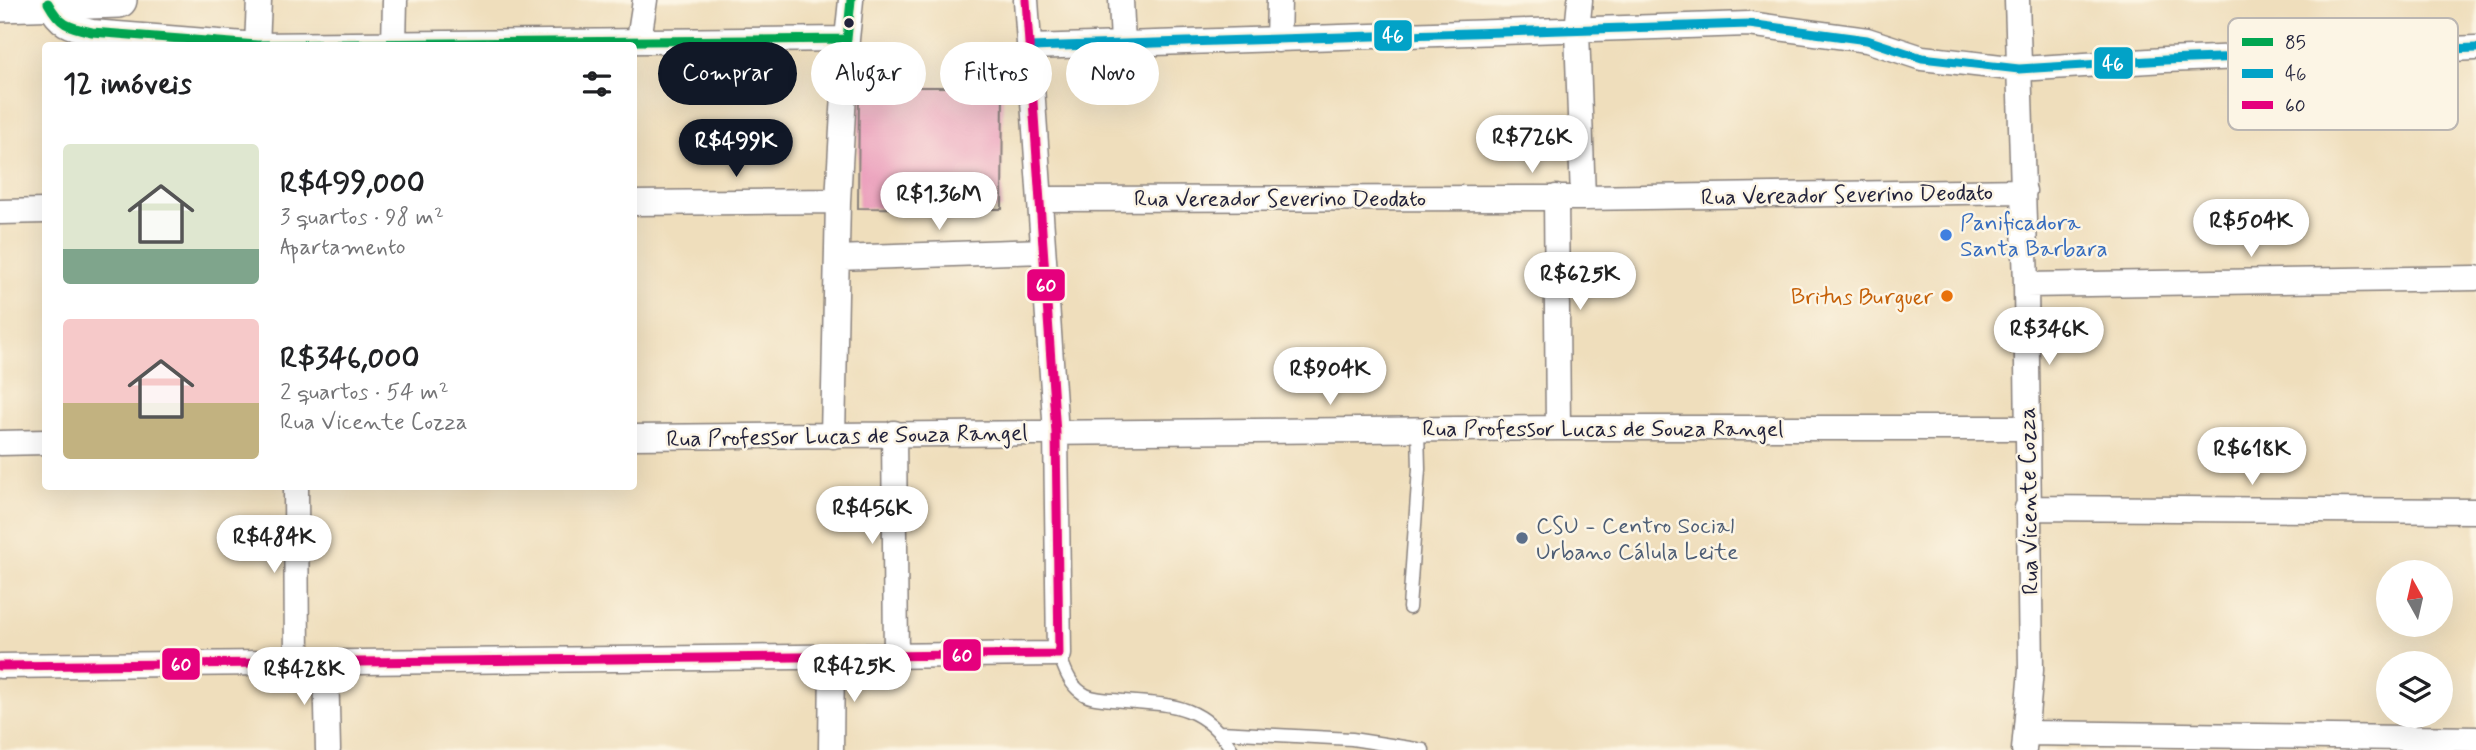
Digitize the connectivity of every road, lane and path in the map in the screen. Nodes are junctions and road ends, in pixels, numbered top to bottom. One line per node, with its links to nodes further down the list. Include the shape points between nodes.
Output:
1 (119, 0): 11 (main road)
2 (258, 0): 18 (street)
3 (395, 0): 19 (street)
4 (646, 0): 14 (street)
5 (851, 0): 15 (street)
6 (1026, 0): 21 (street)
7 (1121, 0): 22 (street)
8 (1279, 0): 16 (street)
9 (1580, 0): 13 (street)
10 (2017, 0): 27 (street, Rua Vicente Cozza)
11 (48, 2): 12 (main road); 17 (street, via 57,19 72,28)
12 (0, 4)
13 (1577, 31): 16 (street); 27 (street, via 1749,24 1867,40 1922,58); 31 (street)
14 (639, 39): 15 (street); 20 (street)
15 (847, 39): 33 (street)
16 (1278, 40): 23 (street)
17 (219, 42)
18 (257, 42)
19 (394, 42)
20 (492, 42)
21 (1030, 42)
22 (1123, 42)
23 (1159, 43)
24 (2476, 48): 25 (street)
25 (2458, 49)
26 (2228, 57): 27 (street)
27 (2019, 69): 29 (street, Rua Vicente Cozza)
28 (1034, 105): 32 (street)
29 (2024, 191): 31 (street, Rua Vereador Severino Deodato); 40 (street, Rua Vicente Cozza)
30 (1556, 197): 31 (street, Rua Vereador Severino Deodato); 32 (street, Rua Vereador Severino Deodato); 41 (street)
31 (1583, 198)
32 (1041, 199): 37 (street)
33 (838, 201): 34 (street); 38 (street)
34 (637, 203)
35 (42, 211): 36 (street)
36 (0, 212)
37 (1043, 251): 38 (street); 45 (street)
38 (837, 258): 46 (street)
39 (2476, 278): 40 (street)
40 (2026, 285): 42 (street, Rua Vicente Cozza)
41 (1558, 428): 42 (street, Rua Professor Lucas de Souza Rangel); 43 (street, Rua Professor Lucas de Souza Rangel)
42 (2026, 428): 51 (street, Rua Vicente Cozza)
43 (1418, 429): 45 (street, Rua Professor Lucas de Souza Rangel); 53 (lane)
44 (894, 433): 45 (street, Rua Professor Lucas de Souza Rangel); 46 (street, Rua Professor Lucas de Souza Rangel); 56 (street)
45 (1056, 433): 54 (street)
46 (833, 436): 47 (street, Rua Professor Lucas de Souza Rangel)
47 (637, 437)
48 (42, 442): 49 (street)
49 (0, 443)
50 (296, 490): 57 (street)
51 (2027, 508): 52 (street); 62 (street, Rua Vicente Cozza, via 2031,670)
52 (2476, 511)
53 (1409, 608)
54 (1059, 654): 56 (street); 60 (lane, via 1080,692 1096,699 1179,706 1201,715)
55 (832, 657): 56 (street); 58 (street); 64 (street)
56 (896, 657)
57 (297, 663): 58 (street); 59 (street)
58 (326, 663): 63 (street)
59 (0, 666)
60 (1220, 732): 65 (lane); 66 (lane, via 1352,739)
61 (2476, 739): 62 (street)
62 (2026, 742)
63 (328, 750)
64 (831, 750)
65 (1231, 750)
66 (1423, 750)

